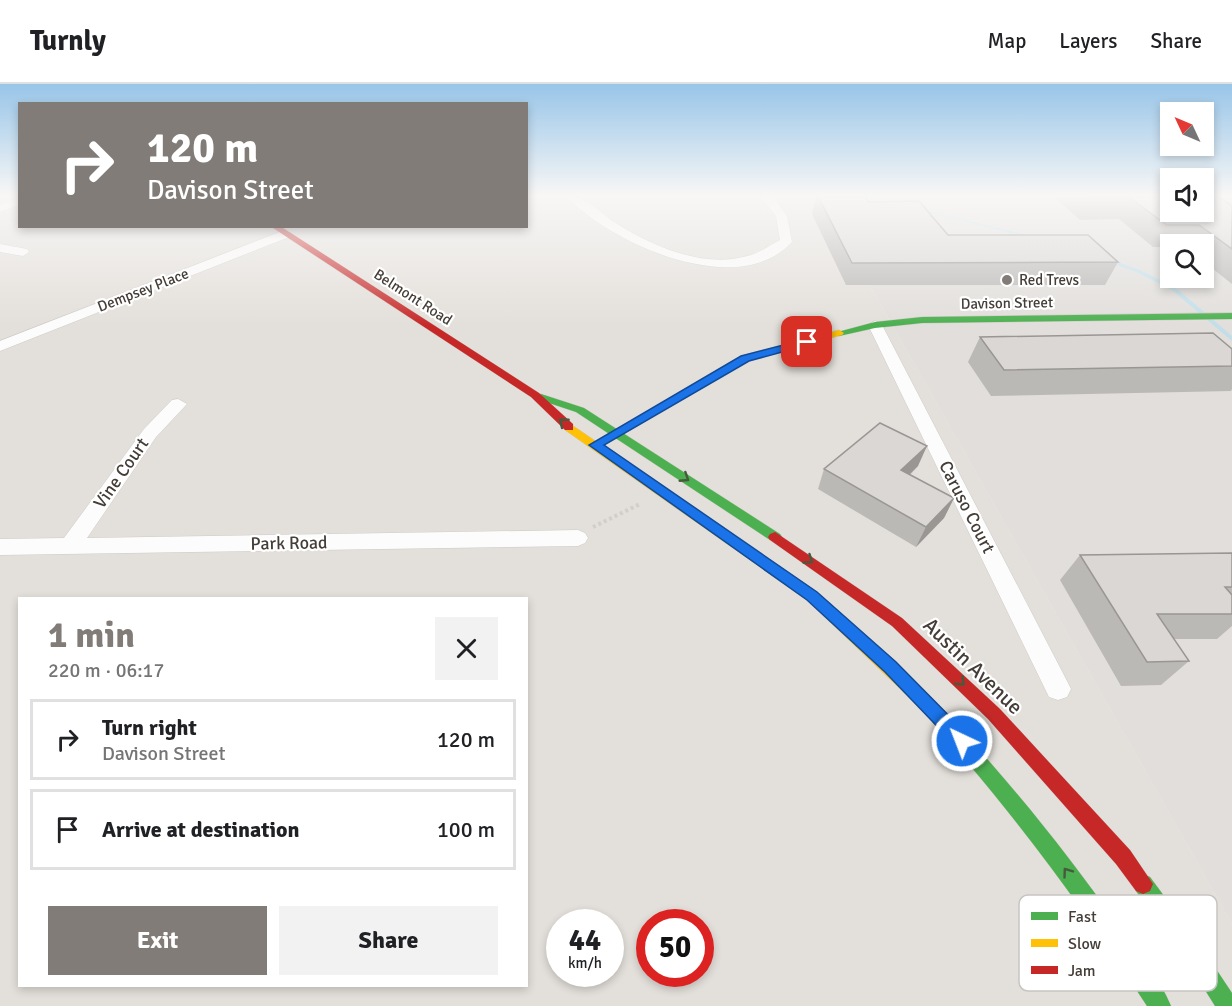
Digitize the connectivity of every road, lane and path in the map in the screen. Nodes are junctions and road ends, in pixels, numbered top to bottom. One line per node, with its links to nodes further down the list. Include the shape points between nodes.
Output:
1 (258, 239): 9 (street, Dempsey Place)
2 (294, 239): 12 (main road, Belmont Road)
3 (633, 239): 4 (street, via 645,246 714,264 750,260 786,243)
4 (786, 239)
5 (0, 249): 6 (street)
6 (23, 252)
7 (1230, 316): 8 (main road, Davison Street, via 922,320)
8 (875, 325): 10 (main road, Davison Street); 22 (street, Caruso Court)
9 (0, 346)
10 (786, 348): 11 (main road, Davison Street); 14 (main road, Davison Street, via 745,358)
11 (748, 374)
12 (534, 394): 14 (main road, Belmont Road, via 580,410); 16 (main road, Belmont Road, one-way to 12, via 561,421)
13 (178, 404): 20 (street, Vine Court, via 150,433)
14 (616, 433): 15 (main road, Austin Avenue); 16 (main road, Davison Street)
15 (641, 443): 17 (main road); 24 (main road, Austin Avenue, one-way to 24, via 905,629 994,714 1123,857)
16 (595, 445): 17 (main road)
17 (618, 460): 18 (main road)
18 (662, 491): 19 (path, via 651,500 599,522); 23 (main road, one-way to 18, via 1013,798 920,695 812,596)
19 (578, 538): 20 (street, Park Road)
20 (69, 546): 21 (street, Park Road)
21 (0, 547)
22 (1058, 689)
23 (1084, 895)
24 (1151, 895)
25 (1217, 989): 28 (main road, Austin Avenue, one-way to 28)
26 (1150, 991): 27 (main road, one-way to 26)
27 (1160, 1006)
28 (1228, 1006)

